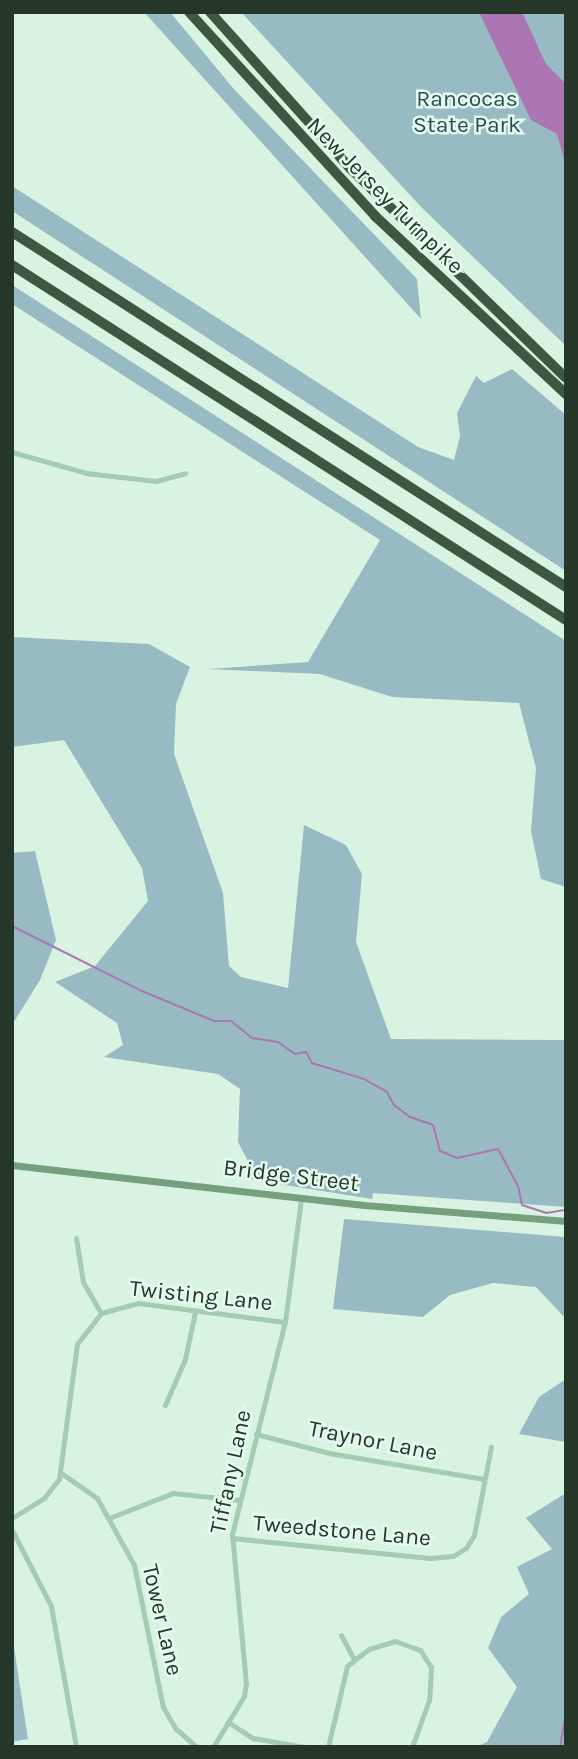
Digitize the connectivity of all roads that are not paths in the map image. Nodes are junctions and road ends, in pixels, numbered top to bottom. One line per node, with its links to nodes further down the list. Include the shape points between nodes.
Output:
1 (189, 12): 6 (highway, New Jersey Turnpike, via 375,216)
2 (210, 12): 5 (highway, New Jersey Turnpike, via 352,170)
3 (12, 232): 9 (highway)
4 (12, 265): 10 (highway)
5 (566, 378)
6 (566, 394)
7 (12, 452): 8 (street, via 86,473 156,481)
8 (185, 473)
9 (566, 587)
10 (566, 620)
11 (12, 1165): 12 (main road, Bridge Street)
12 (301, 1199): 13 (main road, Bridge Street); 17 (street, Tiffany Lane)
13 (566, 1221)
14 (76, 1238): 16 (street, via 83,1282)
15 (195, 1312): 16 (street, Twisting Lane, via 129,1303); 17 (street, Twisting Lane); 18 (street, via 185,1359)
16 (101, 1313): 21 (street, Twisting Lane, via 77,1344)
17 (285, 1322): 19 (street, Tiffany Lane)
18 (165, 1405)
19 (256, 1434): 22 (street, Traynor Lane, via 329,1453); 23 (street, Tiffany Lane)
20 (491, 1447): 22 (street, Tweedstone Lane)
21 (61, 1473): 24 (street, via 44,1498); 25 (street, Tower Lane, via 92,1493)
22 (484, 1479): 27 (street, Tweedstone Lane, via 471,1542 446,1558)
23 (239, 1500): 25 (street, via 173,1493); 27 (street, Tiffany Lane)
24 (12, 1518)
25 (109, 1518): 32 (street, Tower Lane, via 141,1584 163,1707 175,1728)
26 (12, 1530): 31 (street, via 47,1595)
27 (232, 1538): 30 (street, Tiffany Lane, via 247,1673 244,1696)
28 (341, 1635): 29 (street)
29 (354, 1659): 35 (street, via 337,1693); 36 (street, via 381,1643 396,1641 425,1654 431,1691)
30 (228, 1723): 33 (street, Tiffany Lane); 34 (street, via 253,1738)
31 (76, 1747)
32 (197, 1747)
33 (213, 1747)
34 (304, 1747)
35 (328, 1747)
36 (412, 1747)

